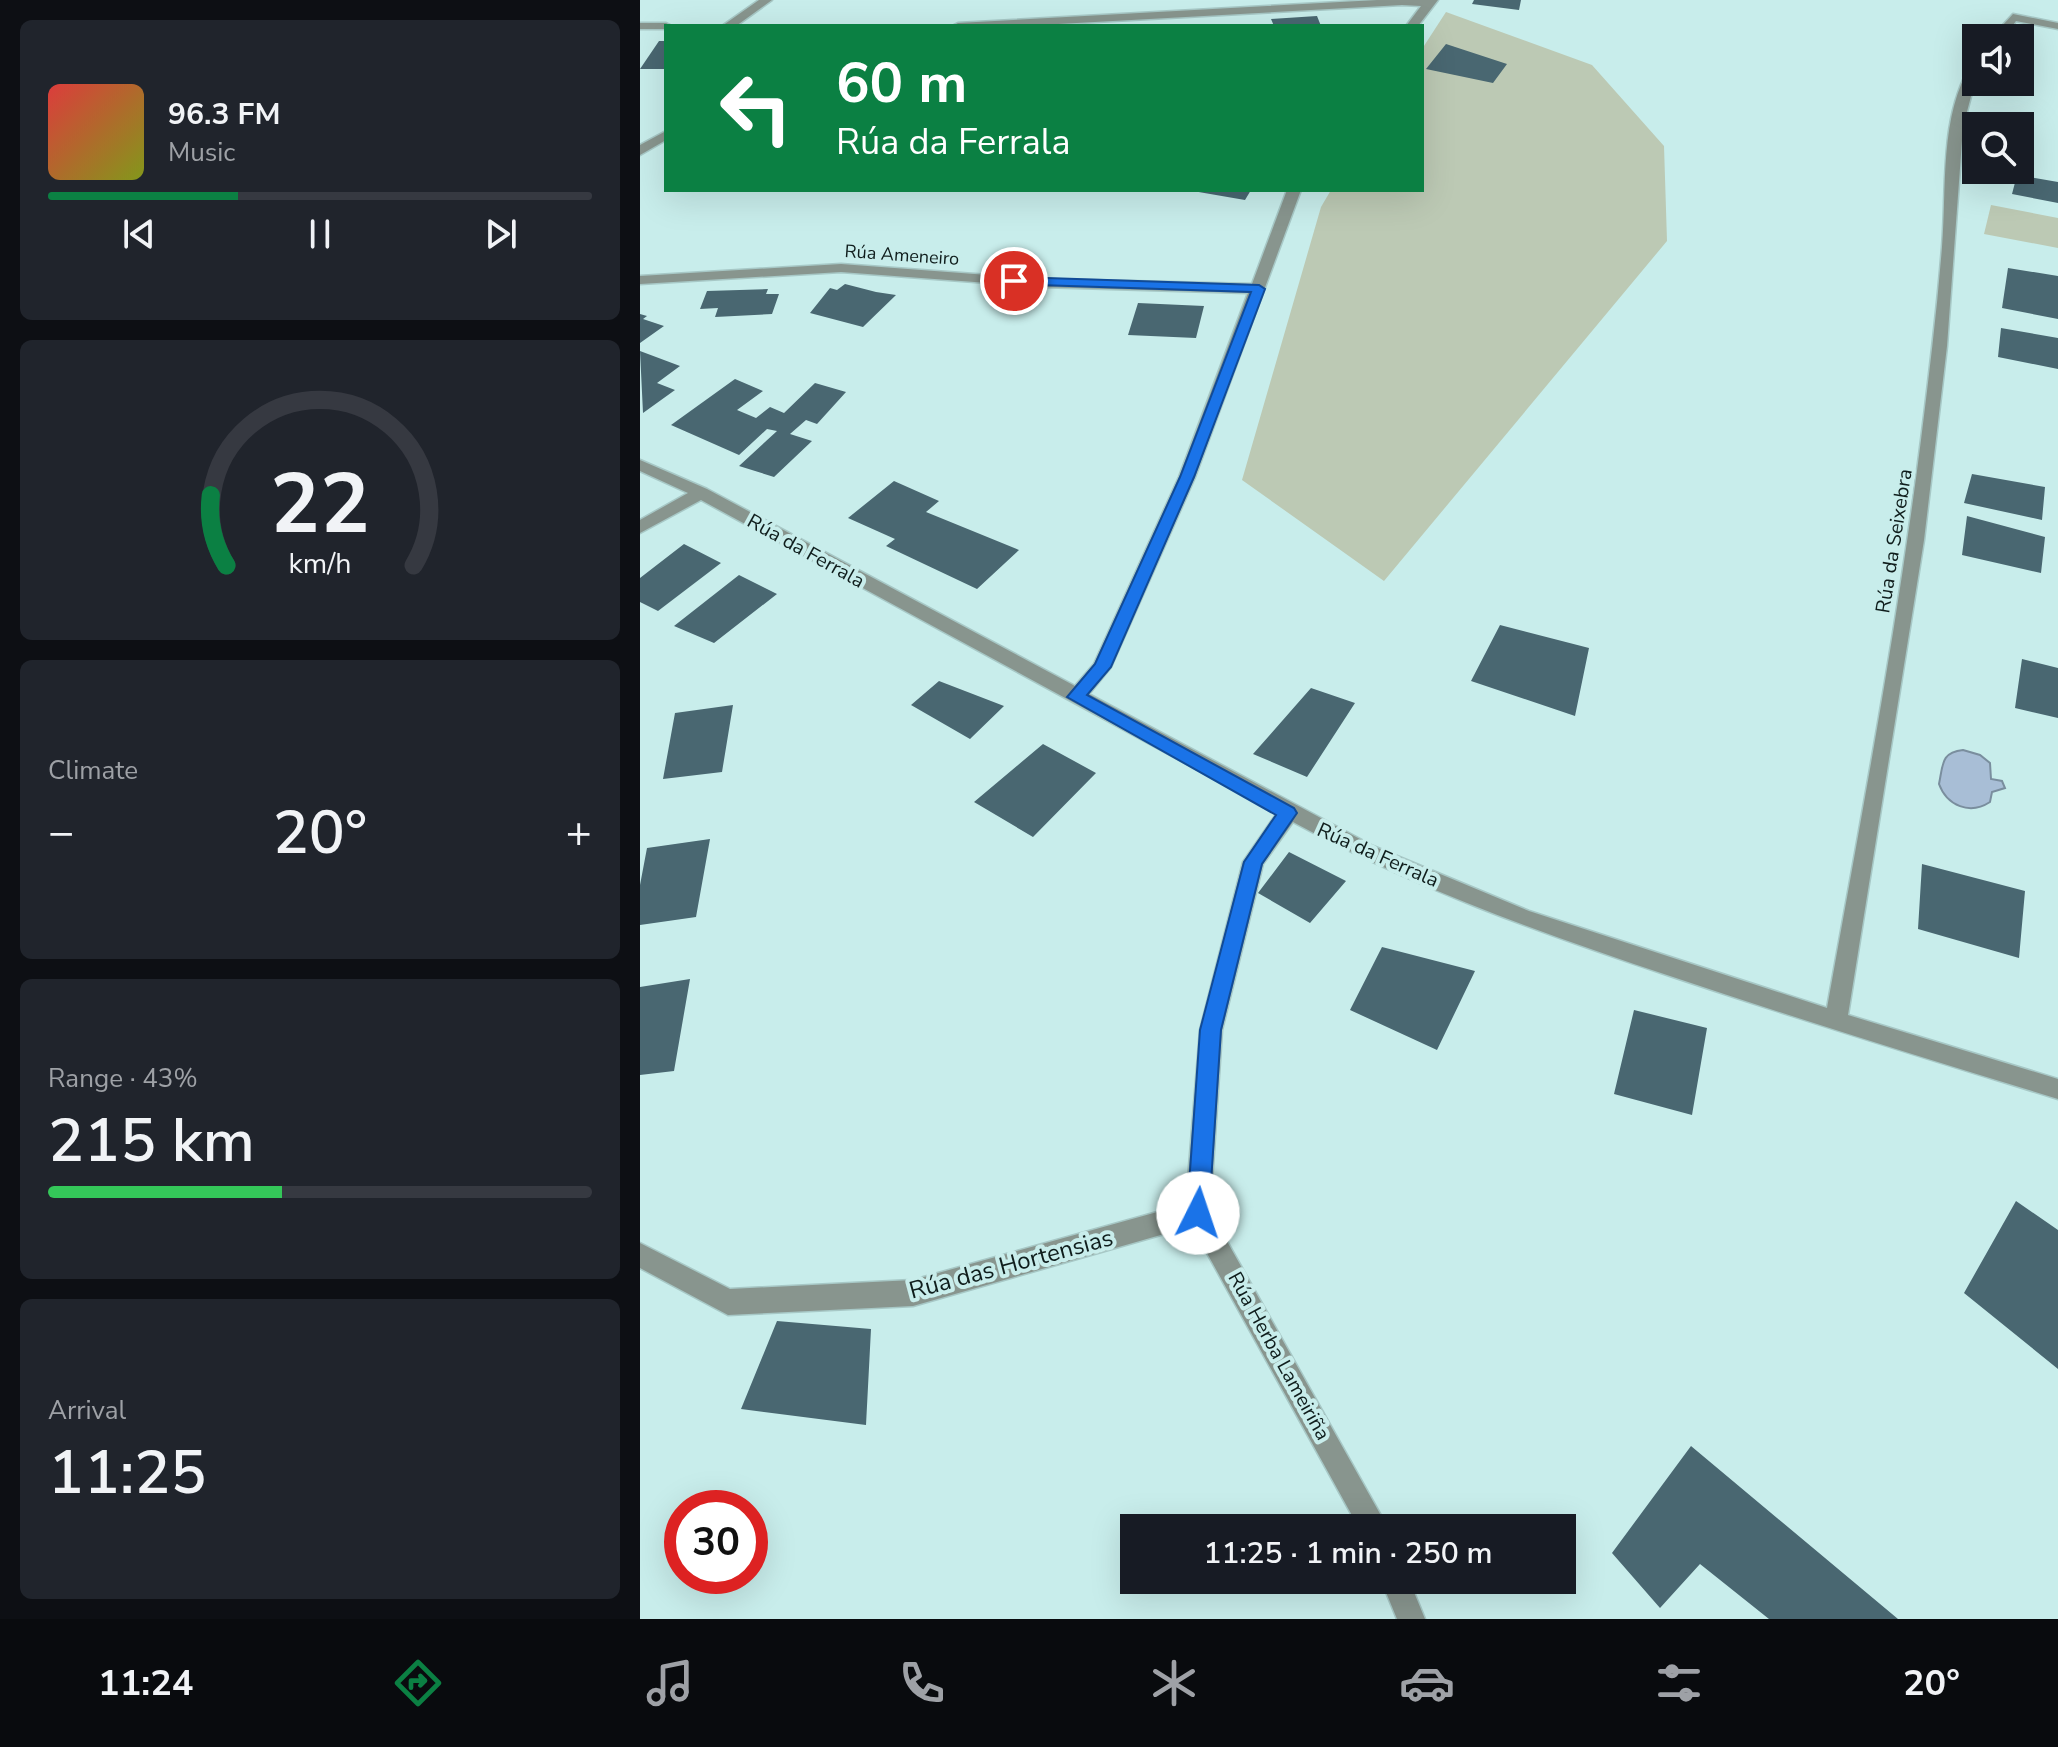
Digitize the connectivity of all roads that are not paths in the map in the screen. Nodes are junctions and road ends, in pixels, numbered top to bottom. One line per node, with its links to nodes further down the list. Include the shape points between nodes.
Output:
1 (766, 0): 3 (street)
2 (1431, 2): 4 (street); 5 (street)
3 (731, 24)
4 (997, 24)
5 (1414, 24)
6 (2008, 24): 9 (street, via 2013,17)
7 (640, 26): 8 (street)
8 (664, 26)
9 (2058, 26)
10 (1967, 96): 21 (street, Rúa da Seixebra, via 1954,140 1930,453)
11 (664, 136): 12 (street)
12 (640, 151)
13 (1293, 192): 15 (street)
14 (640, 280): 15 (street, Rúa Ameneiro, via 841,268 1041,283)
15 (1259, 289): 19 (street, via 1187,477 1102,667)
16 (640, 465): 17 (street, Rúa da Ferrala)
17 (701, 493): 18 (street); 19 (street, Rúa da Ferrala)
18 (640, 527)
19 (1076, 697): 20 (street, Rúa da Ferrala)
20 (1288, 813): 21 (street, Rúa da Ferrala, via 1523,918); 23 (street, via 1253,862 1211,1030)
21 (1836, 1021): 22 (street, Rúa da Ferrala)
22 (2058, 1089)
23 (1198, 1213): 24 (street, Rúa das Hortensias, via 913,1293 728,1302); 25 (street, Rúa Herba Lameiriña)
24 (640, 1255)
25 (1366, 1514)
26 (1401, 1594): 27 (street)
27 (1411, 1619)

